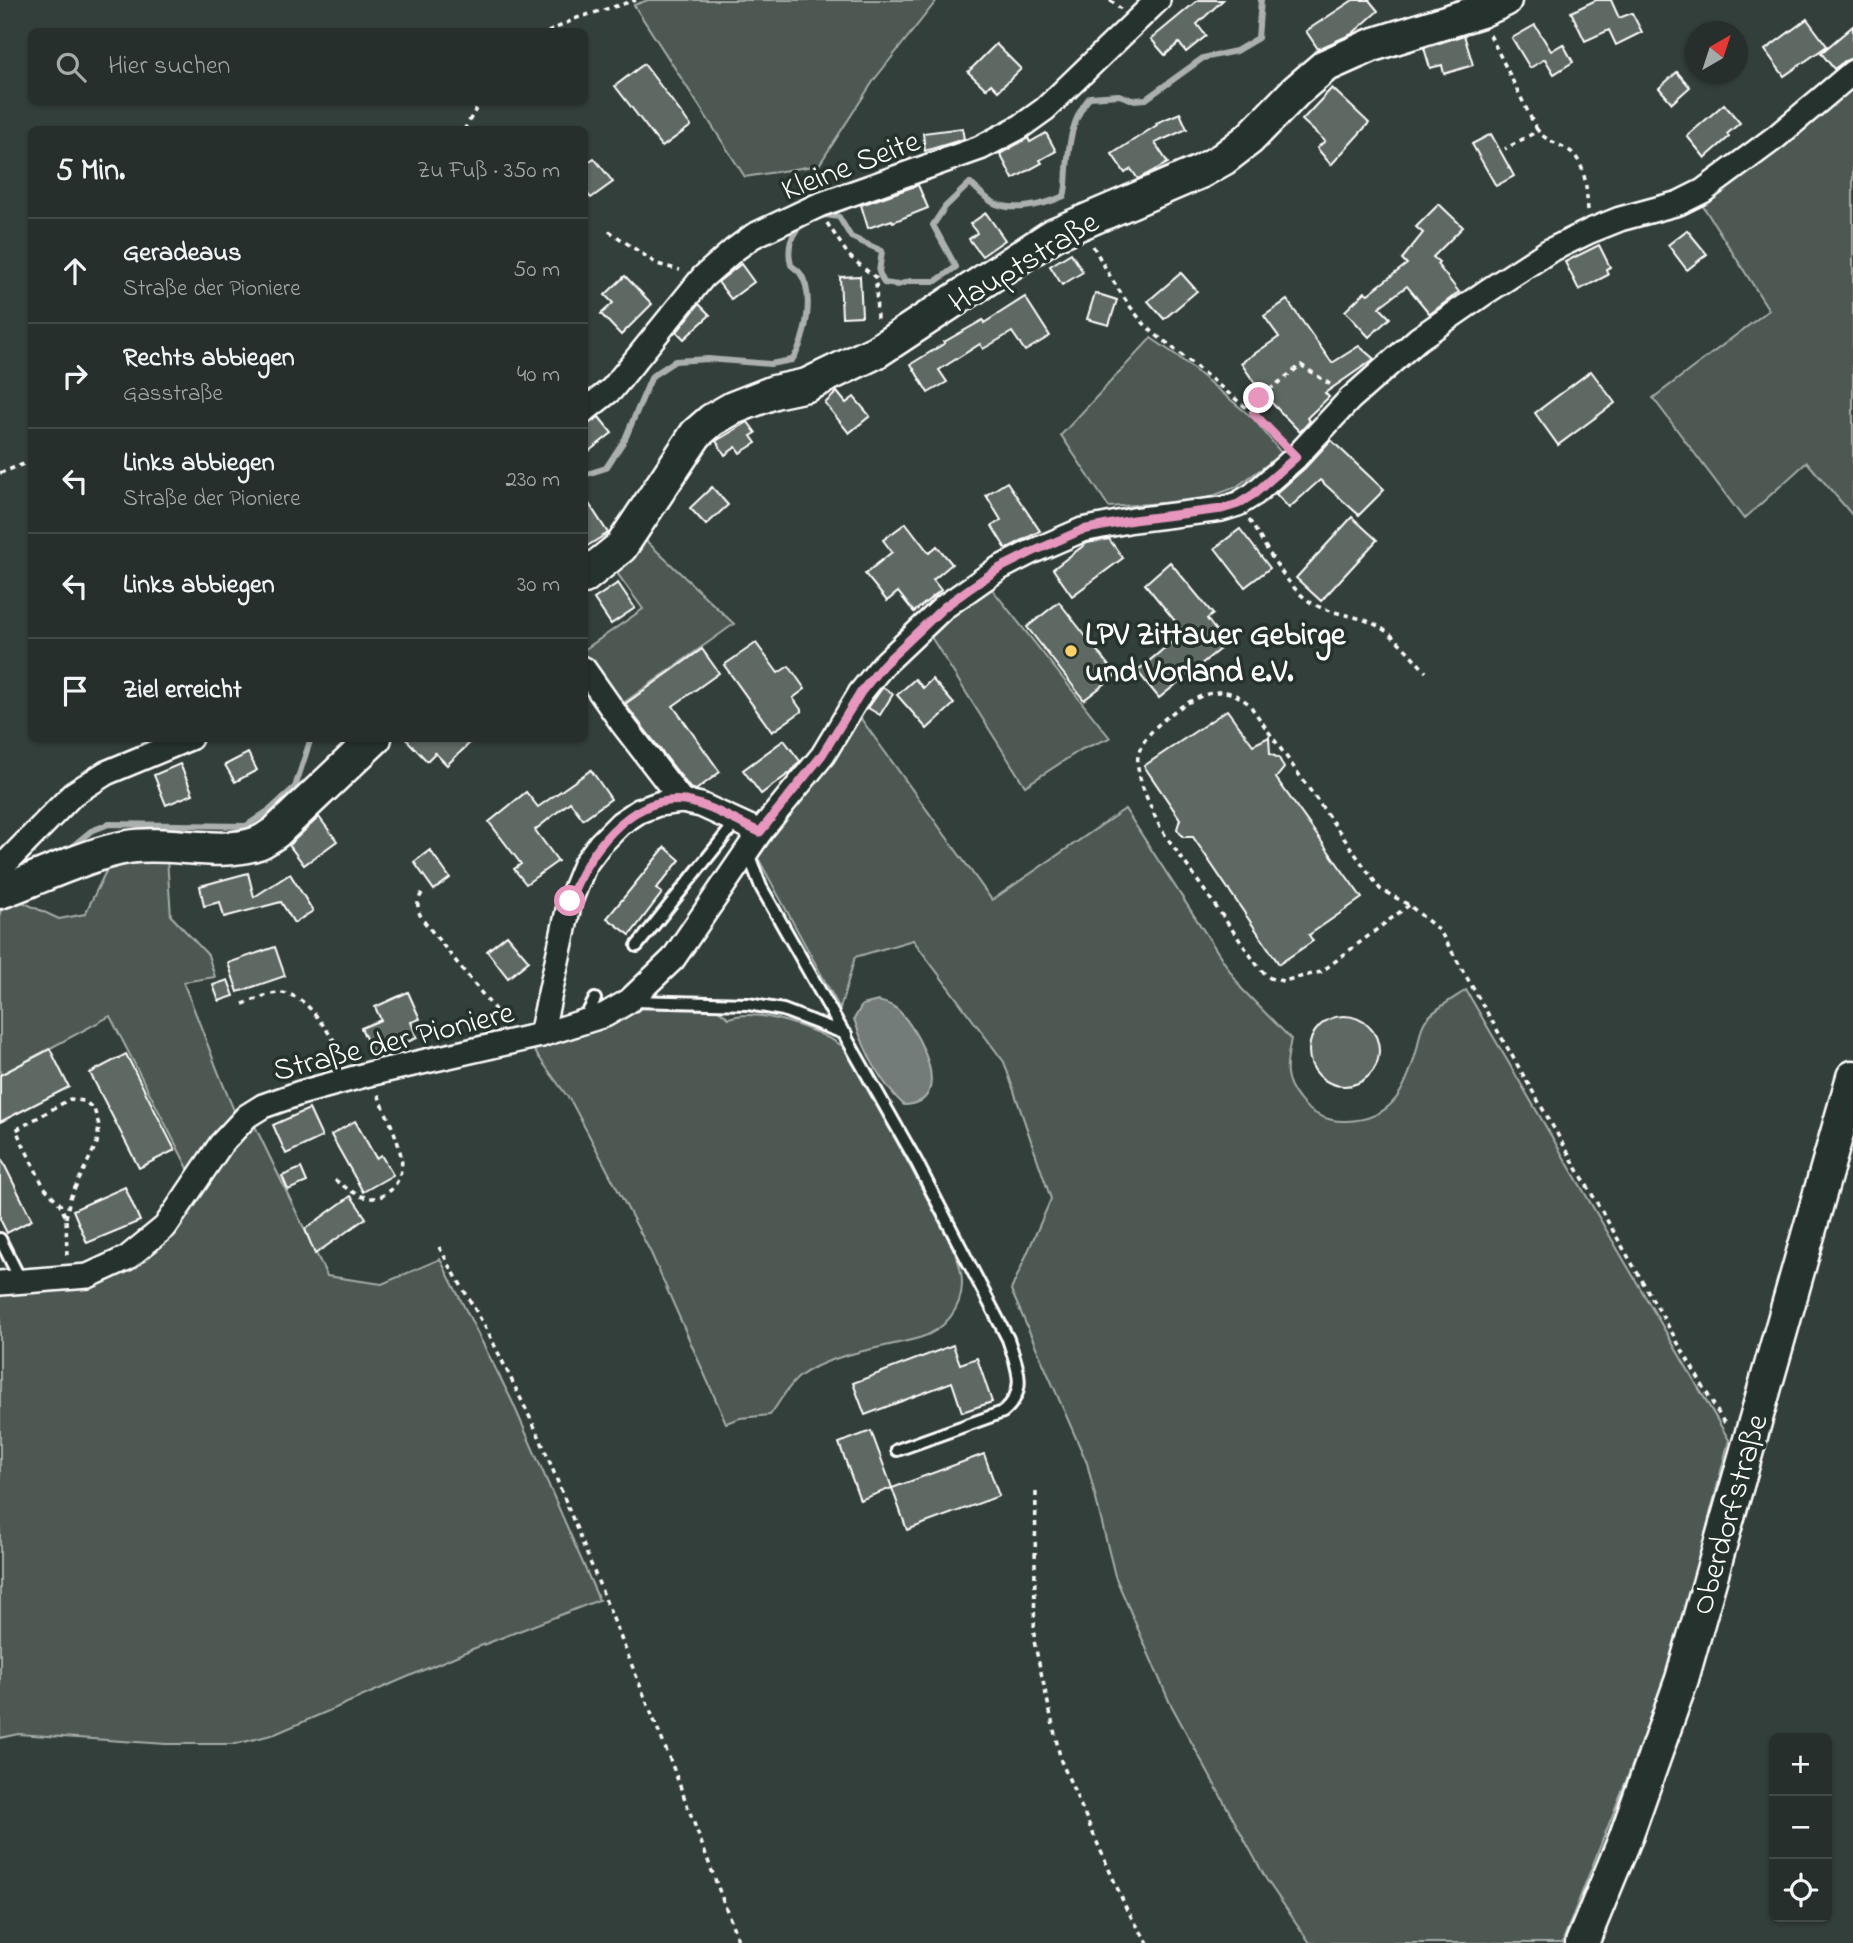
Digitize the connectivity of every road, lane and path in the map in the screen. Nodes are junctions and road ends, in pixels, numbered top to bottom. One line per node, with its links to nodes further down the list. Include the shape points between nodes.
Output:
1 (636, 0): 4 (path)
2 (1158, 0): 14 (street, Kleine Seite, via 1045,109 1020,127 957,157 819,205 754,236)
3 (1493, 6): 8 (path, via 1492,40); 11 (street, Hauptstraße, via 1372,45 1325,66 1223,159)
4 (556, 28)
5 (1853, 72): 13 (street, Straße der Pioniere, via 1703,191)
6 (478, 105): 7 (path)
7 (466, 126)
8 (1536, 128): 9 (path); 13 (path, via 1543,139 1578,159 1584,173)
9 (1505, 149)
10 (825, 220): 15 (path, via 849,256 876,278)
11 (1079, 223): 15 (street, Hauptstraße, via 1055,234); 18 (path, via 1113,281 1153,334)
12 (610, 231): 14 (path, via 657,264)
13 (1590, 231): 16 (street, Straße der Pioniere, via 1486,292 1419,340)
14 (704, 277): 17 (street, Kleine Seite, via 612,389)
15 (876, 352): 23 (street, Hauptstraße, via 807,385 774,392 712,420 696,434 621,547)
16 (1350, 399): 18 (path, via 1301,365 1259,398); 19 (street, Straße der Pioniere)
17 (588, 408)
18 (1254, 414): 19 (path)
19 (1296, 457): 22 (street, Straße der Pioniere)
20 (28, 462): 21 (path)
21 (0, 473)
22 (1238, 504): 24 (path, via 1293,588 1322,609 1386,631); 30 (street, Straße der Pioniere, via 1082,530 1019,558 969,589 883,665 822,755)
23 (588, 574)
24 (1426, 672)
25 (588, 675): 28 (street)
26 (181, 742): 31 (street, via 72,794)
27 (370, 742): 32 (street, via 260,843 224,848 126,847)
28 (682, 801): 29 (street); 41 (street, Straße der Pioniere, via 639,811 621,823 585,864)
29 (736, 822): 30 (street); 35 (lane)
30 (754, 841): 37 (street, Straße der Pioniere, via 673,959); 40 (lane, via 761,887)
31 (0, 869)
32 (0, 892)
33 (422, 893): 41 (path, via 417,901 422,919)
34 (1409, 905): 34 (path, via 1380,889 1249,704 1238,696 1226,691 1198,696 1143,740 1137,767 1161,829 1270,978 1283,981 1321,972); 50 (path, via 1440,931 1723,1421)
35 (637, 946)
36 (595, 999): 39 (lane)
37 (629, 1001): 39 (street, Straße der Pioniere, via 605,1016); 40 (lane, via 748,1004 783,1010)
38 (243, 1004): 42 (path, via 280,993 304,1002 339,1049)
39 (583, 1022): 41 (street, Straße der Pioniere)
40 (846, 1034): 51 (lane, via 1008,1339 1019,1383 1018,1395 1003,1412)
41 (530, 1038): 42 (street, Straße der Pioniere)
42 (369, 1074): 44 (path, via 398,1142 401,1174 385,1195 370,1198); 48 (street, Straße der Pioniere, via 282,1098 247,1116 221,1144 165,1227 127,1258 88,1276)
43 (1853, 1077): 50 (street, Oberdorfstraße)
44 (335, 1181)
45 (66, 1218): 45 (path, via 70,1198 97,1143 99,1125 94,1109 70,1099 16,1130 44,1187); 48 (path)
46 (0, 1239): 49 (lane)
47 (439, 1247): 53 (path, via 488,1332 540,1438)
48 (65, 1279): 49 (street, Straße der Pioniere)
49 (11, 1282)
50 (1748, 1444): 55 (street, Oberdorfstraße, via 1682,1679)
51 (897, 1450)
52 (1036, 1492): 54 (path, via 1034,1641 1061,1761 1127,1910)
53 (739, 1943)
54 (1148, 1943)
55 (1582, 1943)

